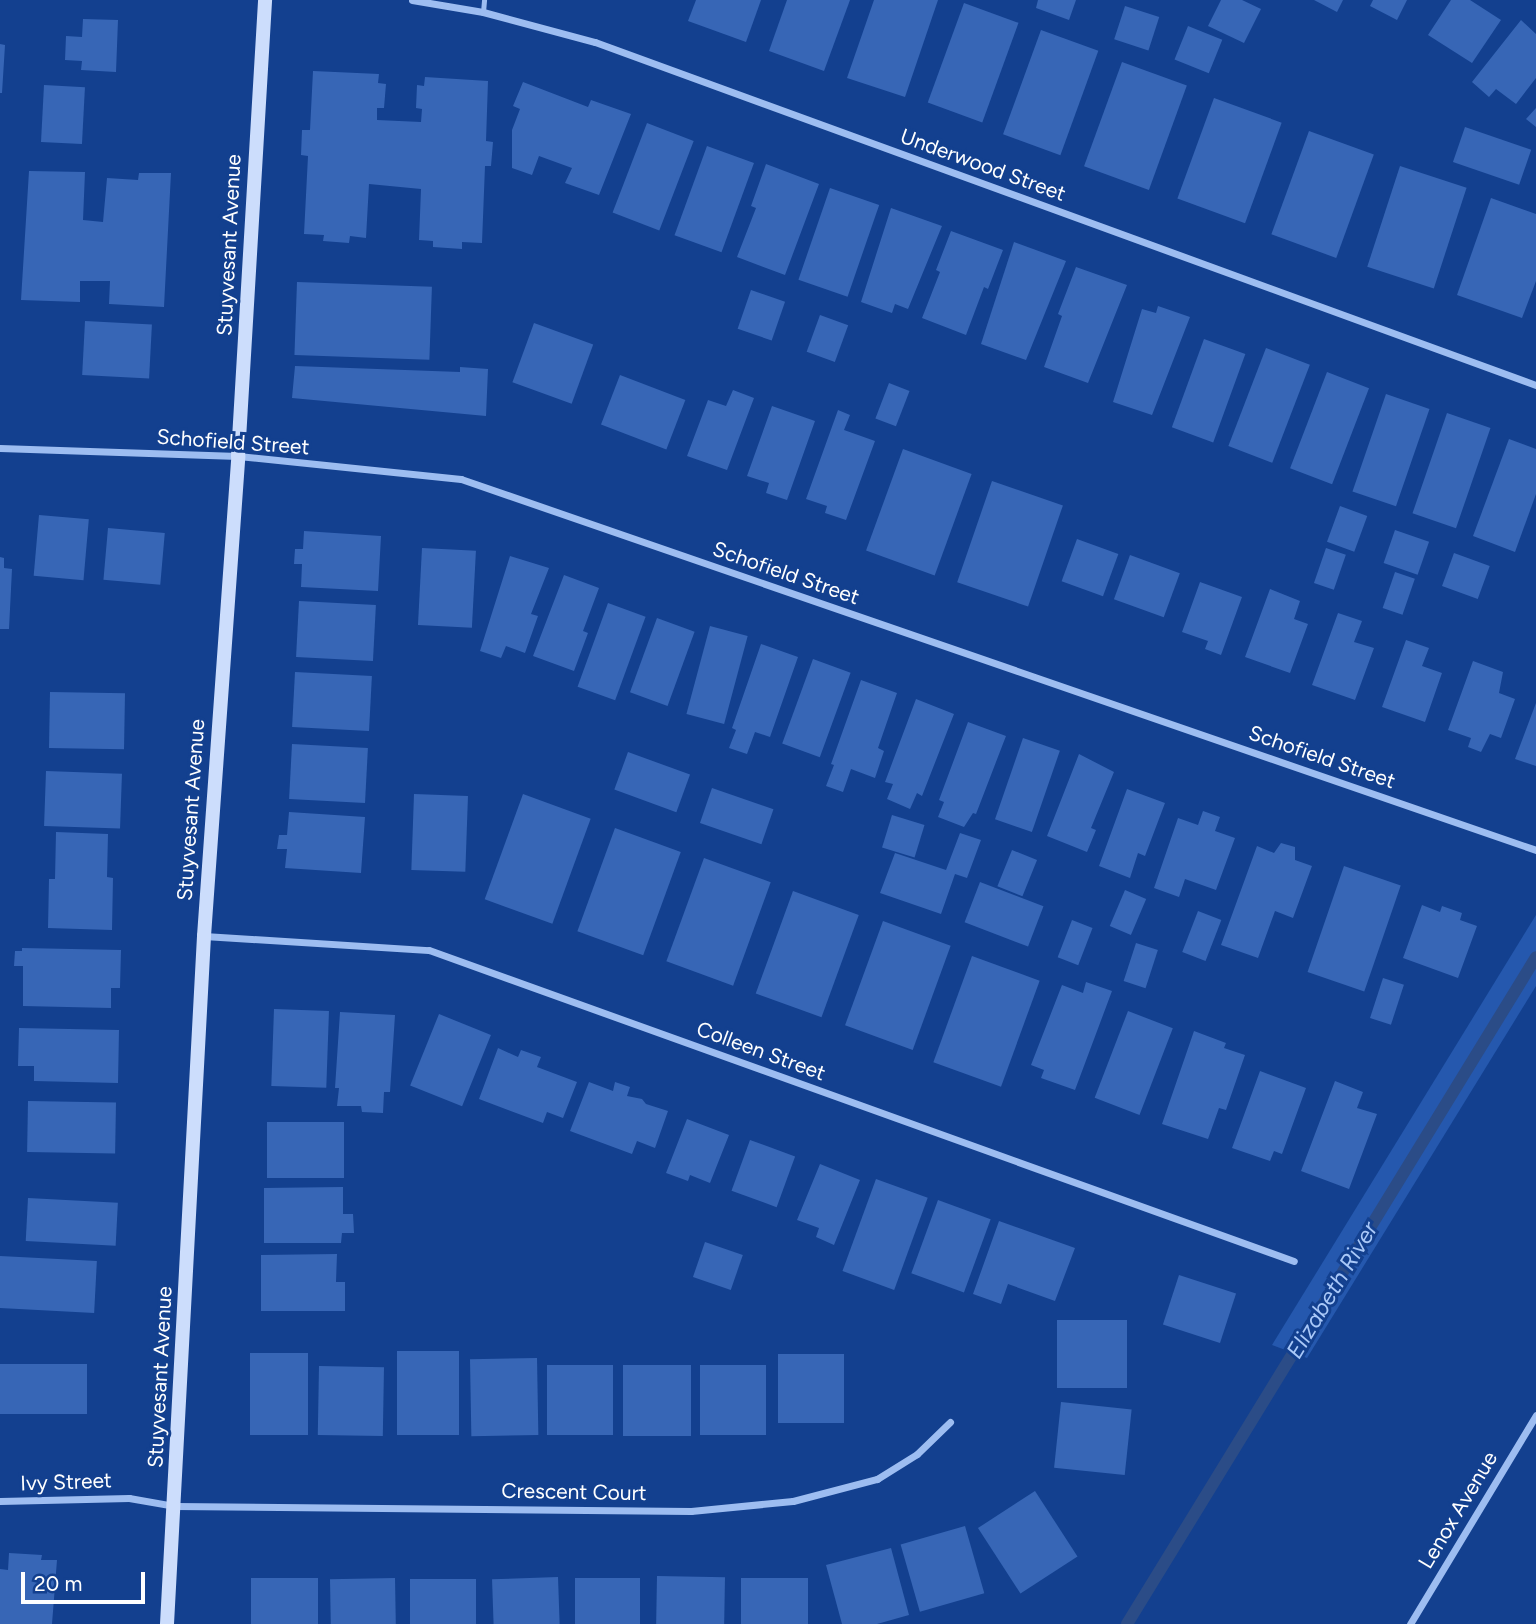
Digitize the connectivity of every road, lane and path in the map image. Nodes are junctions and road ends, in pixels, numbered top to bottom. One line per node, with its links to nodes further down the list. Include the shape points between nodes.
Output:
1 (265, 0): 7 (main road, Stuyvesant Avenue)
2 (412, 0): 4 (street, Underwood Street)
3 (484, 0): 4 (lane)
4 (483, 12): 5 (street, Underwood Street, via 594,42)
5 (1536, 385)
6 (0, 448): 7 (street, Schofield Street)
7 (237, 456): 8 (street, Schofield Street, via 461,479); 9 (main road, Stuyvesant Avenue)
8 (1536, 849)
9 (204, 936): 10 (street, Colleen Street, via 429,950); 14 (main road, Stuyvesant Avenue)
10 (1294, 1261)
11 (1536, 1415): 16 (street, Lenox Avenue)
12 (950, 1422): 14 (street, Crescent Court, via 917,1454 877,1479 793,1501 691,1511)
13 (0, 1501): 14 (street, Ivy Street, via 129,1498)
14 (175, 1506): 15 (main road, Stuyvesant Avenue)
15 (167, 1624)
16 (1410, 1624)

